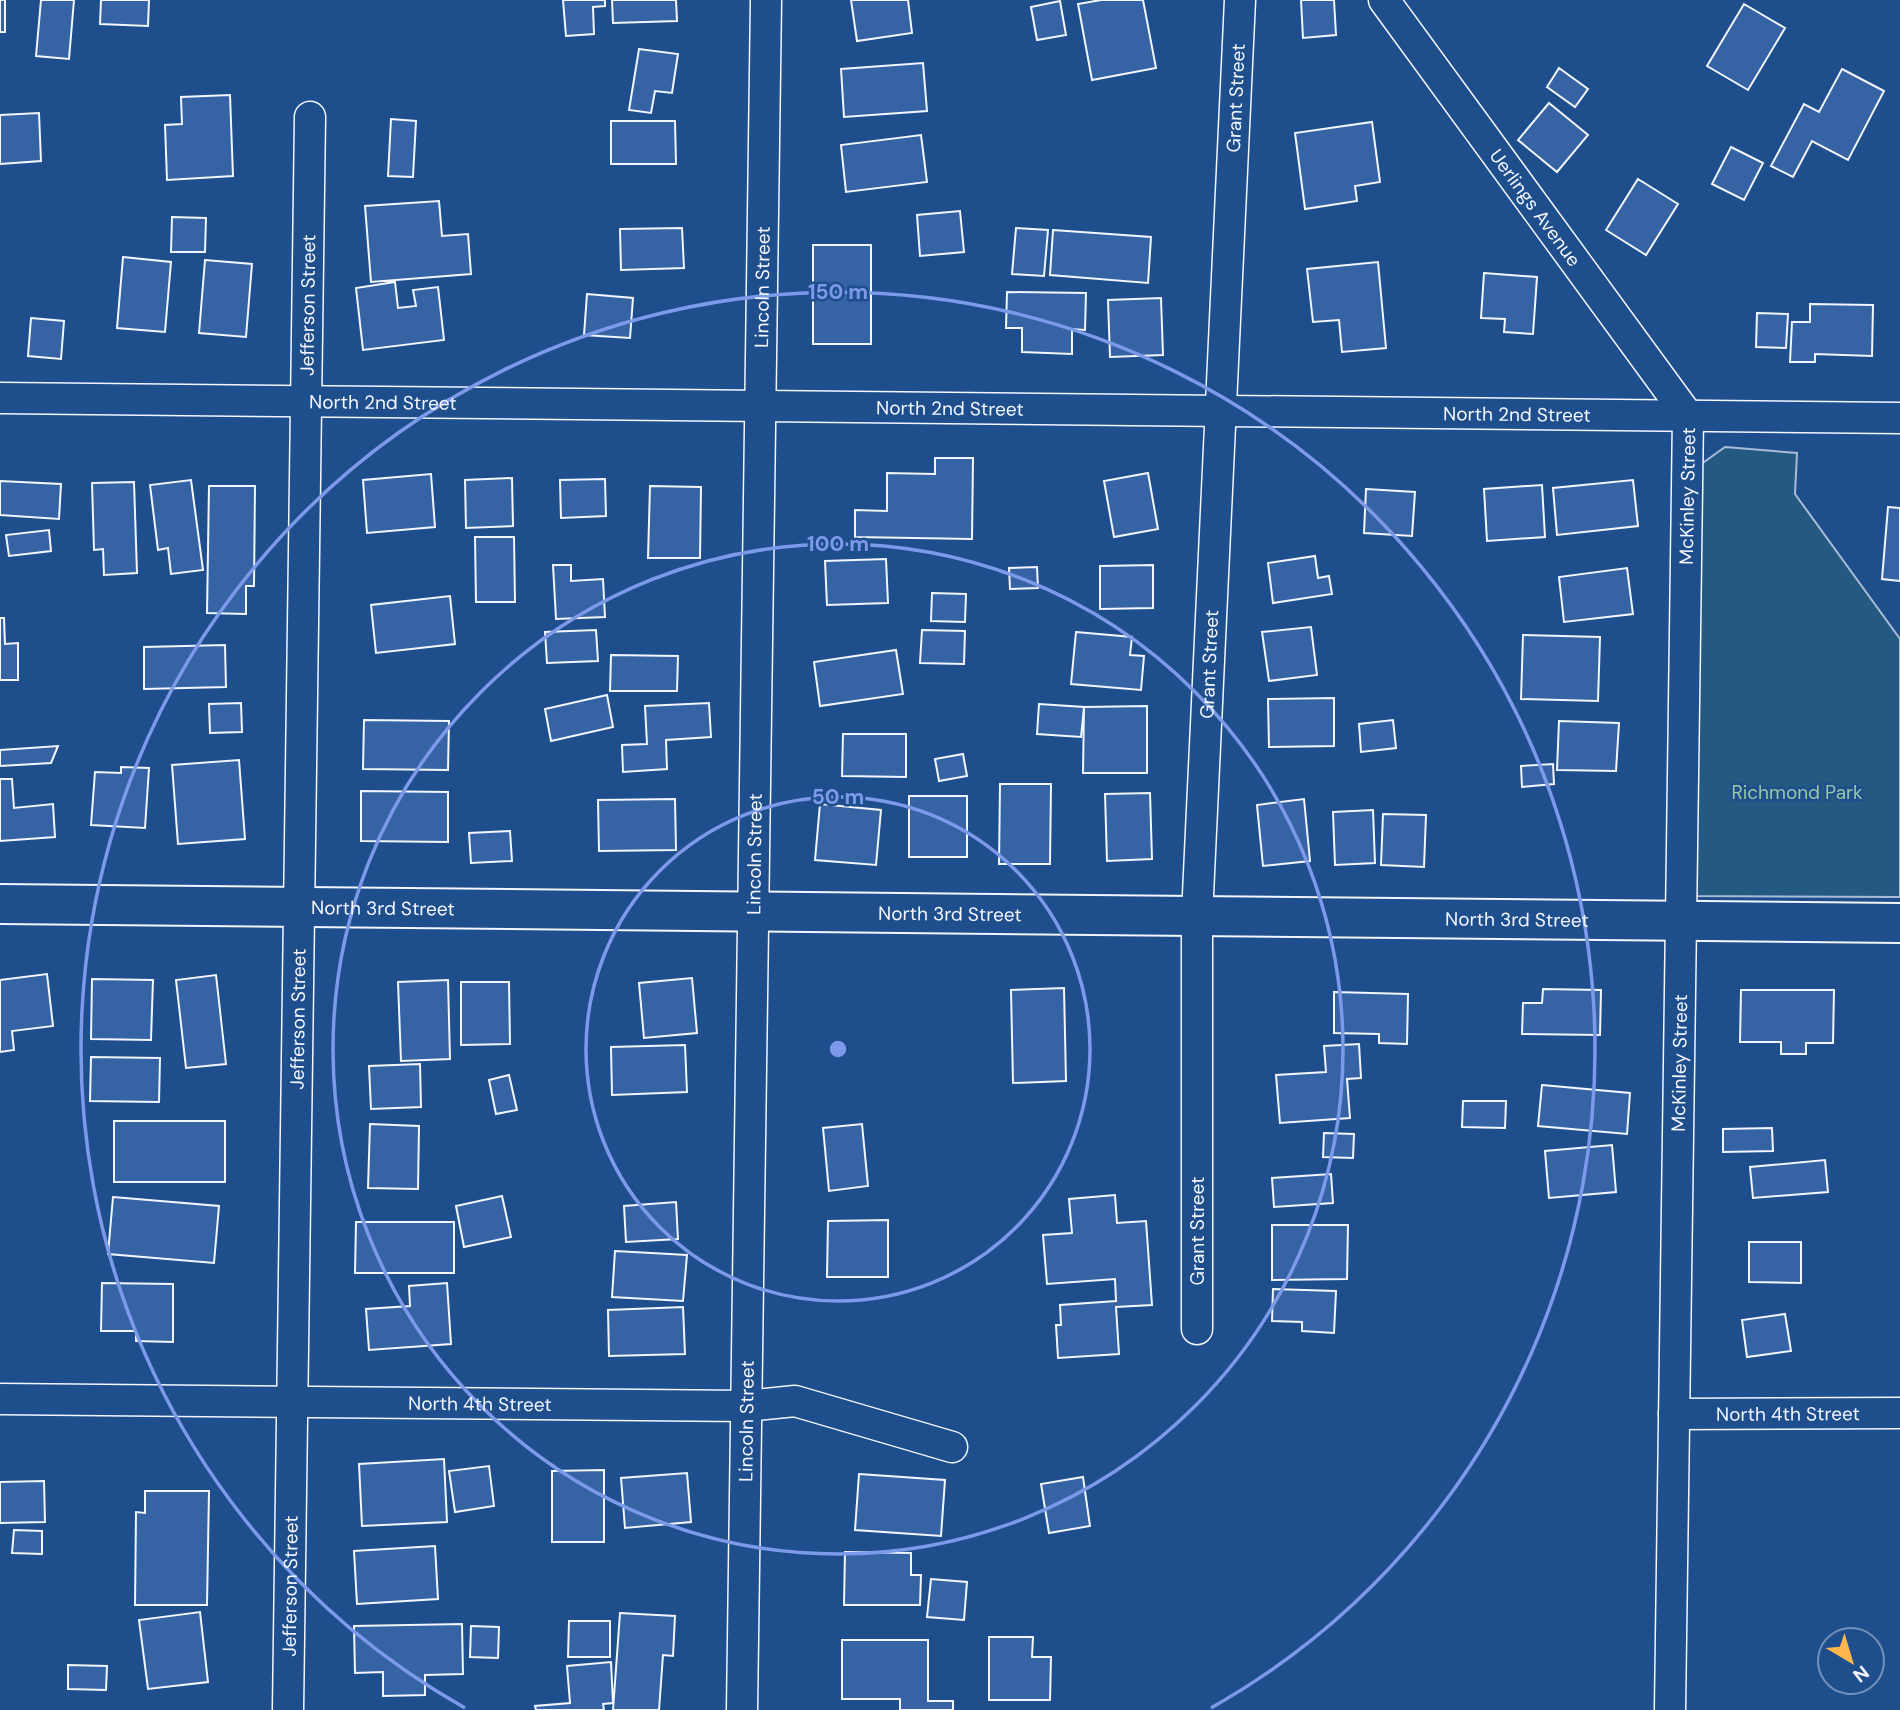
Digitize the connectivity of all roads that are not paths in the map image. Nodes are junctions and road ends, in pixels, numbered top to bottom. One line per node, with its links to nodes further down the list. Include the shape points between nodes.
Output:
1 (765, 0): 7 (street, Lincoln Street)
2 (1240, 0): 8 (street, Grant Street)
3 (1384, 0): 9 (street, Uerlings Avenue)
4 (310, 117): 6 (street, Jefferson Street)
5 (0, 398): 6 (street, North 2nd Street)
6 (306, 401): 7 (street, North 2nd Street); 12 (street, Jefferson Street)
7 (760, 406): 8 (street, North 2nd Street); 13 (street, Lincoln Street)
8 (1221, 411): 9 (street, North 2nd Street); 14 (street, Grant Street)
9 (1688, 415): 10 (street, North 2nd Street); 15 (street, McKinley Street)
10 (1900, 418)
11 (0, 904): 12 (street, North 3rd Street)
12 (299, 907): 13 (street, North 3rd Street); 19 (street, Jefferson Street)
13 (753, 911): 14 (street, North 3rd Street); 20 (street, Lincoln Street)
14 (1197, 916): 15 (street, North 3rd Street); 17 (street, Grant Street)
15 (1681, 920): 16 (street, North 3rd Street); 22 (street, McKinley Street)
16 (1900, 923)
17 (1197, 1329)
18 (0, 1399): 19 (street, North 4th Street)
19 (292, 1402): 20 (street, North 4th Street); 24 (street, Jefferson Street)
20 (746, 1406): 23 (street, North 4th Street, via 795,1401); 25 (street, Lincoln Street)
21 (1900, 1413): 22 (street, North 4th Street)
22 (1674, 1414): 26 (street, McKinley Street)
23 (952, 1447)
24 (288, 1710)
25 (742, 1710)
26 (1670, 1710)

